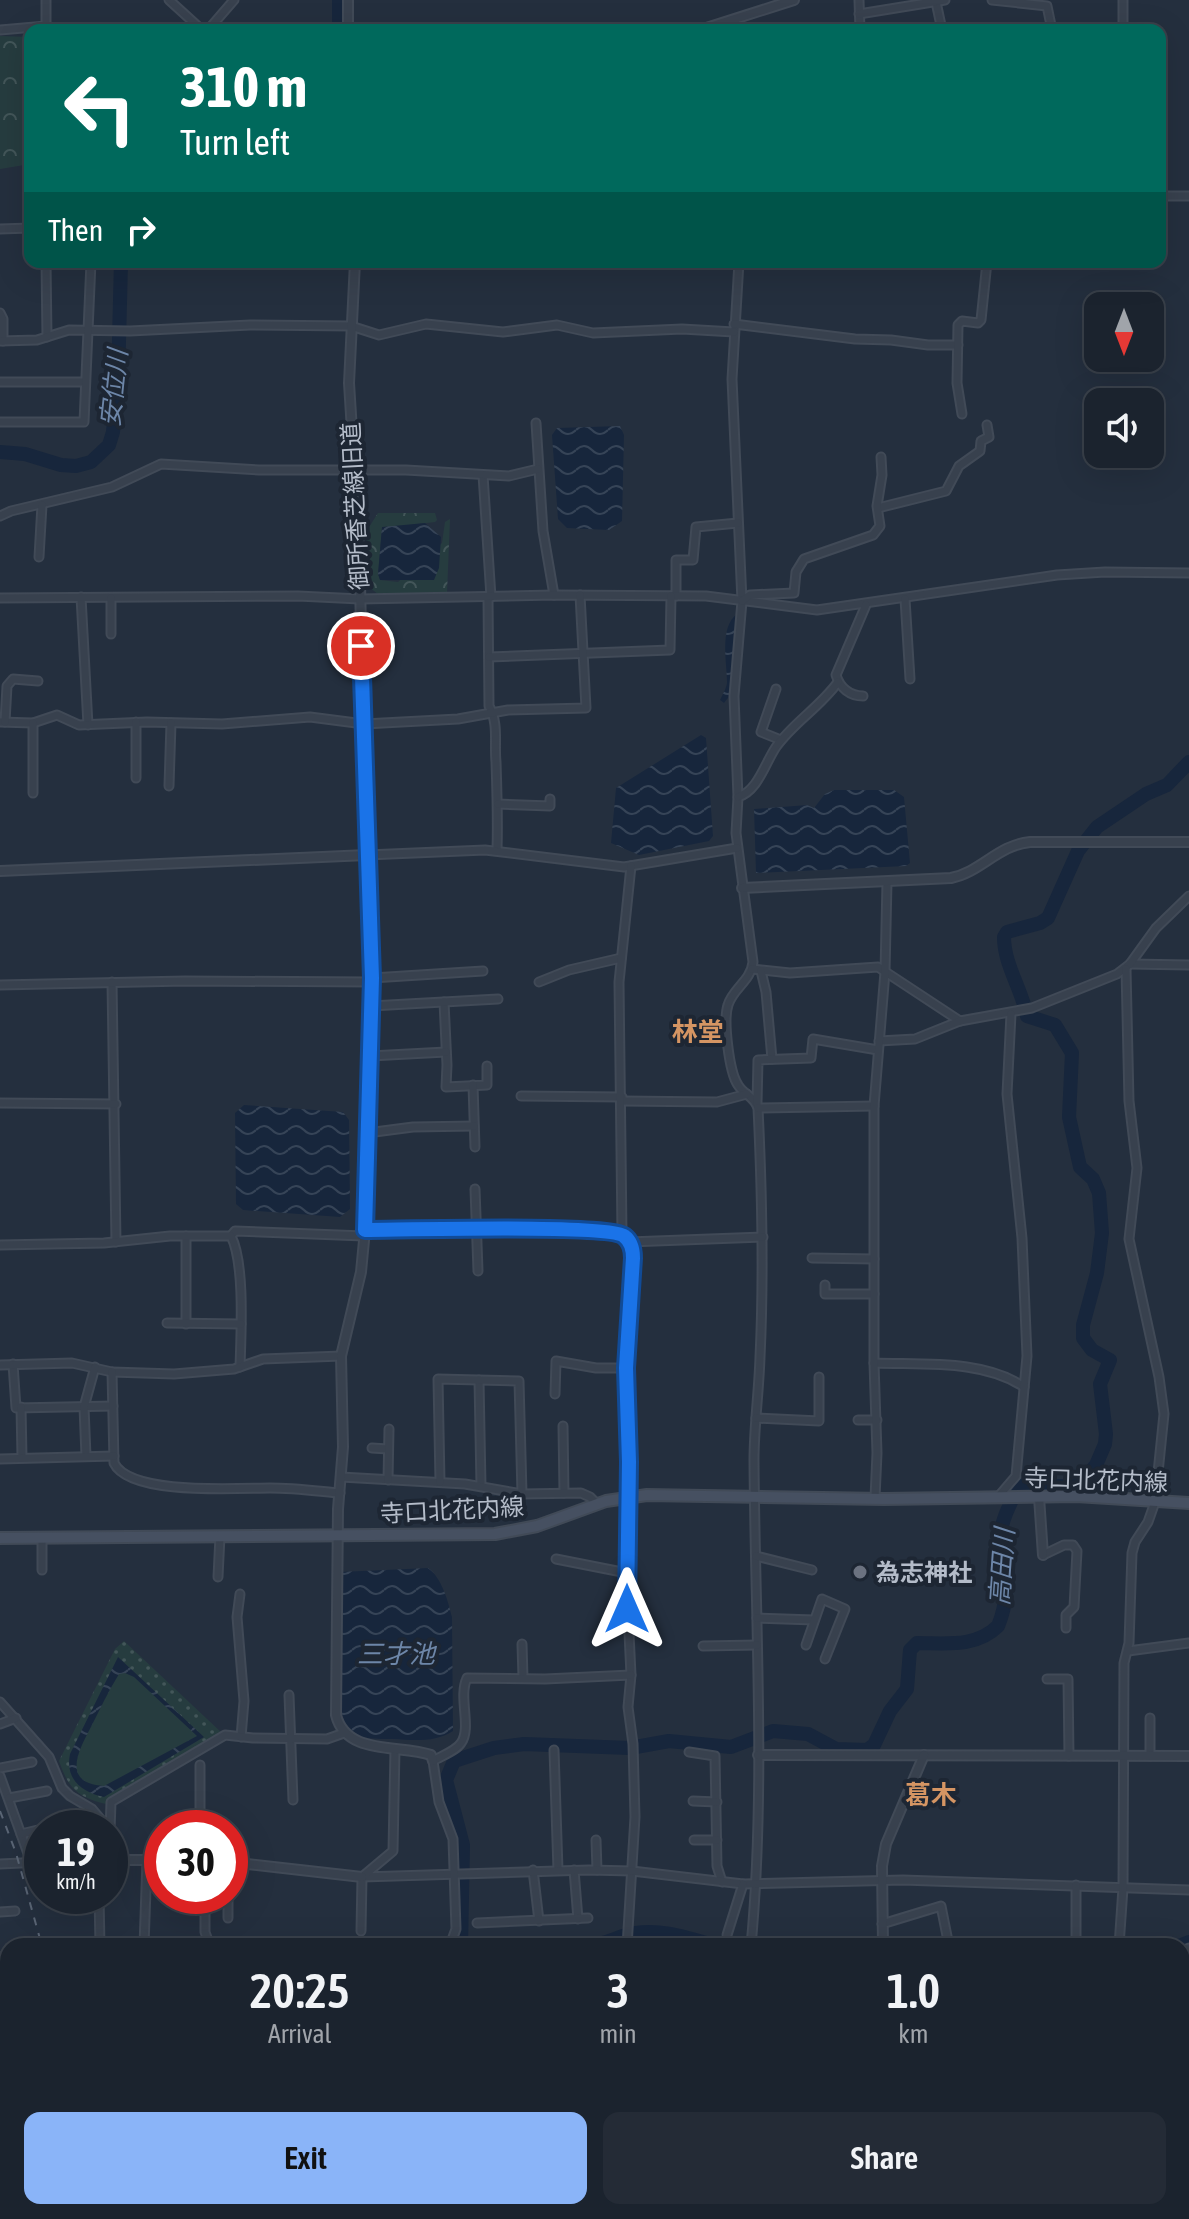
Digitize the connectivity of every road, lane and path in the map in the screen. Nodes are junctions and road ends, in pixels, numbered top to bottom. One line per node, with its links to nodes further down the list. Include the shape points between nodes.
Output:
1 (46, 0): 13 (street)
2 (169, 0): 12 (street)
3 (234, 0): 16 (street)
4 (348, 0): 17 (street)
5 (794, 0): 18 (street)
6 (859, 0): 11 (street)
7 (945, 0): 10 (street)
8 (992, 0): 21 (street, via 1047,6)
9 (1123, 0): 22 (street)
10 (936, 2): 11 (street); 20 (street)
11 (859, 14): 19 (street)
12 (191, 20): 14 (street); 15 (street)
13 (46, 24)
14 (189, 24)
15 (197, 24)
16 (211, 24)
17 (348, 24)
18 (719, 24)
19 (860, 24)
20 (941, 24)
21 (1051, 24)
22 (1123, 24)
23 (24, 28): 24 (street)
24 (0, 30)
25 (1166, 196): 26 (street)
26 (1189, 196)
27 (24, 228): 28 (street)
28 (0, 229)
29 (46, 268): 38 (street)
30 (91, 268): 37 (street)
31 (355, 268): 35 (street, 御所香芝線旧道)
32 (739, 268): 36 (street)
33 (986, 268): 40 (street, via 981,320 958,325)
34 (0, 313): 39 (street)
35 (351, 326): 36 (street, via 379,335 426,324 503,332 557,325 593,333); 37 (street); 48 (street, 御所香芝線旧道)
36 (734, 328): 40 (street); 54 (street)
37 (88, 330): 38 (street); 42 (street)
38 (47, 337): 39 (street)
39 (2, 341)
40 (958, 345): 43 (street)
41 (0, 382): 42 (street)
42 (85, 382): 44 (street, via 84,422)
43 (962, 414)
44 (0, 422)
45 (536, 423): 49 (street)
46 (987, 425): 52 (street, via 989,437 981,441 977,455 955,471 946,491)
47 (881, 457): 52 (street)
48 (354, 469): 50 (street); 51 (street, via 161,464 112,487); 64 (street, 御所香芝線旧道)
49 (538, 469): 50 (street); 57 (street)
50 (483, 475): 61 (street)
51 (42, 505): 53 (street); 55 (street)
52 (878, 508): 66 (street, via 880,526 873,535 798,564 794,593 750,595)
53 (0, 516)
54 (738, 523): 59 (street, via 696,527 693,560 676,560); 66 (street)
55 (39, 557)
56 (1189, 573): 65 (street, via 1057,575)
57 (554, 595): 58 (street); 61 (street)
58 (580, 595): 59 (street); 69 (street)
59 (673, 596): 66 (street); 69 (street, via 670,650)
60 (81, 597): 62 (street); 63 (street); 83 (street)
61 (490, 597): 64 (street); 70 (street)
62 (0, 598)
63 (111, 598): 64 (street); 68 (street)
64 (360, 599): 71 (street, 御所香芝線旧道)
65 (905, 599): 67 (street); 72 (street)
66 (742, 601): 67 (street, via 802,610); 88 (street, via 734,696)
67 (866, 605): 74 (street, via 838,668)
68 (111, 634)
69 (584, 654): 70 (street); 77 (street, via 586,708)
70 (489, 657): 77 (street)
71 (362, 670): 82 (street, 御所香芝線旧道)
72 (910, 679)
73 (38, 681): 78 (street, via 13,679 7,686)
74 (838, 682): 76 (street, via 853,696); 84 (street)
75 (776, 689): 84 (street, via 761,732)
76 (863, 696)
77 (492, 712): 82 (street); 90 (street)
78 (2, 722): 80 (street)
79 (136, 722): 81 (street); 83 (street); 85 (street)
80 (33, 723): 83 (street, via 57,715); 87 (street)
81 (171, 723): 82 (street, via 310,717); 86 (street)
82 (364, 724): 94 (street, 御所香芝線旧道)
83 (88, 725)
84 (781, 740): 88 (street, via 751,790)
85 (136, 778)
86 (169, 786)
87 (33, 793)
88 (738, 797): 92 (street)
89 (550, 799): 90 (street, via 550,806)
90 (498, 804): 93 (street)
91 (1189, 842): 97 (street, via 1018,843 959,876)
92 (737, 848): 95 (street); 98 (street)
93 (497, 850): 94 (street); 95 (street)
94 (367, 855): 96 (street); 106 (street, 御所香芝線旧道)
95 (631, 866): 100 (street)
96 (0, 871)
97 (887, 882): 98 (street); 105 (street)
98 (742, 888): 103 (street)
99 (1189, 896): 102 (street, via 1156,928)
100 (621, 958): 108 (street); 123 (street)
101 (1189, 965): 102 (street)
102 (1128, 967): 113 (street, via 1080,991); 187 (street, via 1129,1101 1137,1168 1129,1239 1163,1397)
103 (757, 970): 105 (street, via 803,973 878,967); 118 (street, via 766,992); 121 (street, via 730,998 726,1017 734,1077)
104 (483, 971): 106 (street)
105 (885, 972): 114 (street); 115 (street)
106 (372, 980): 107 (street); 112 (street, 御所香芝線旧道)
107 (112, 982): 109 (street); 125 (street)
108 (539, 982)
109 (0, 985)
110 (498, 999): 111 (street)
111 (444, 1002): 112 (street); 116 (street)
112 (371, 1006): 117 (street, 御所香芝線旧道)
113 (1011, 1014): 114 (street); 159 (street, via 1007,1094 1023,1254)
114 (960, 1021): 115 (street, via 915,1039)
115 (879, 1045): 118 (street, via 813,1039 811,1058); 127 (street)
116 (446, 1052): 117 (street); 120 (street, via 446,1087)
117 (370, 1056): 129 (street, 御所香芝線旧道)
118 (772, 1059): 126 (street, via 758,1060)
119 (487, 1066): 120 (street, via 487,1085)
120 (473, 1085): 128 (street)
121 (747, 1094): 123 (street, via 717,1102); 126 (street)
122 (521, 1096): 123 (street)
123 (622, 1099): 134 (street)
124 (0, 1103): 125 (street)
125 (116, 1104): 138 (street)
126 (758, 1105): 127 (street); 137 (street)
127 (874, 1106): 142 (street)
128 (474, 1126): 129 (street); 130 (street)
129 (367, 1133): 133 (street, 御所香芝線旧道)
130 (475, 1147)
131 (475, 1189): 132 (street)
132 (477, 1229): 133 (street); 134 (street); 143 (street)
133 (364, 1233): 136 (street, via 235,1231); 149 (street, via 361,1272)
134 (622, 1234): 139 (street)
135 (186, 1236): 136 (street); 138 (street); 147 (street)
136 (231, 1236): 148 (street)
137 (763, 1237): 139 (street); 164 (street)
138 (116, 1242): 140 (street)
139 (629, 1242): 155 (street, via 633,1258)
140 (0, 1245)
141 (812, 1258): 142 (street)
142 (874, 1259): 145 (street)
143 (478, 1271)
144 (825, 1285): 145 (street, via 825,1294)
145 (874, 1294): 150 (street)
146 (167, 1323): 147 (street)
147 (186, 1324): 148 (street)
148 (241, 1324): 154 (street)
149 (341, 1356): 154 (street, via 263,1359); 175 (street)
150 (874, 1363): 159 (street, via 963,1368 1008,1376); 166 (street)
151 (13, 1364): 152 (street); 153 (street); 162 (street, via 16,1408)
152 (0, 1365)
153 (95, 1367): 156 (street); 163 (street)
154 (240, 1367): 156 (street, via 174,1374)
155 (626, 1368): 160 (street, via 556,1361); 182 (street)
156 (112, 1372): 161 (street)
157 (819, 1377): 164 (street, via 819,1421)
158 (479, 1380): 177 (street, via 438,1379); 178 (street); 181 (street, via 519,1381)
159 (1024, 1387): 186 (street, via 1016,1476)
160 (555, 1394)
161 (113, 1406): 163 (street); 172 (street)
162 (21, 1407): 163 (street); 173 (street)
163 (84, 1407): 171 (street)
164 (756, 1418): 183 (street)
165 (858, 1420): 166 (street)
166 (877, 1420): 185 (street)
167 (563, 1426): 180 (street)
168 (389, 1429): 170 (street)
169 (372, 1448): 170 (street)
170 (388, 1449): 176 (street)
171 (86, 1456): 172 (street); 173 (street)
172 (114, 1456): 179 (street, via 118,1470 159,1485)
173 (22, 1457): 174 (street)
174 (0, 1459)
175 (341, 1477): 176 (street); 179 (street)
176 (388, 1480): 177 (street)
177 (440, 1482): 178 (street)
178 (481, 1486): 181 (street)
179 (340, 1493): 190 (street)
180 (564, 1493): 181 (street); 189 (street, via 586,1494)
181 (522, 1494)
182 (629, 1496): 183 (main road, 寺口北花内線); 189 (main road, 寺口北花内線); 199 (street)
183 (754, 1497): 185 (main road, 寺口北花内線); 195 (street)
184 (1039, 1497): 186 (main road, 寺口北花内線); 187 (main road, 寺口北花内線); 194 (street)
185 (875, 1498): 186 (main road, 寺口北花内線)
186 (1002, 1498)
187 (1155, 1502): 188 (main road, 寺口北花内線); 210 (street, via 1133,1547)
188 (1189, 1503)
189 (597, 1504): 190 (main road, 寺口北花内線, via 511,1532)
190 (338, 1534): 191 (main road, 寺口北花内線); 220 (street, via 336,1706)
191 (220, 1536): 193 (main road, 寺口北花内線); 200 (street)
192 (0, 1538): 193 (main road, 寺口北花内線)
193 (42, 1538): 197 (street)
194 (1043, 1555): 204 (street, via 1064,1545 1077,1551 1074,1607 1066,1615)
195 (756, 1556): 198 (street); 202 (street)
196 (556, 1559): 199 (street)
197 (42, 1570)
198 (812, 1570)
199 (627, 1573): 212 (street)
200 (218, 1577)
201 (240, 1594): 221 (street)
202 (757, 1618): 203 (street); 207 (street)
203 (814, 1620): 208 (street); 211 (street, via 822,1599 845,1609)
204 (1066, 1628)
205 (1189, 1643): 210 (street)
206 (522, 1644): 213 (street)
207 (757, 1645): 209 (street); 226 (street)
208 (806, 1645)
209 (703, 1646)
210 (1128, 1651): 229 (street)
211 (825, 1659)
212 (631, 1675): 213 (street); 258 (street)
213 (523, 1678): 232 (street, via 467,1678 463,1738)
214 (1047, 1679): 228 (street, via 1068,1679)
215 (289, 1695): 222 (street)
216 (0, 1702): 217 (street)
217 (16, 1718): 219 (street); 242 (street, via 49,1757 62,1788)
218 (1150, 1718): 230 (street)
219 (0, 1724)
220 (344, 1733): 222 (street); 223 (street)
221 (241, 1737): 222 (street); 243 (street, via 225,1735 111,1802)
222 (290, 1740): 239 (street)
223 (395, 1749): 232 (street, via 425,1752); 260 (street, via 393,1851)
224 (554, 1750): 255 (street)
225 (689, 1752): 241 (street, via 715,1756)
226 (758, 1755): 227 (street); 264 (street)
227 (924, 1755): 228 (street); 261 (street, via 886,1844)
228 (1069, 1756): 229 (street)
229 (1124, 1756): 230 (street); 266 (street)
230 (1150, 1756): 231 (street)
231 (1189, 1756)
232 (433, 1761): 259 (street, via 439,1802 453,1839)
233 (32, 1762): 235 (street)
234 (200, 1765): 244 (street)
235 (0, 1768)
236 (0, 1776): 238 (street)
237 (47, 1791): 238 (street)
238 (9, 1798): 246 (street)
239 (293, 1800)
240 (693, 1801): 241 (street)
241 (717, 1802): 249 (street)
242 (93, 1810)
243 (111, 1810)
244 (200, 1810)
245 (24, 1833): 246 (street)
246 (21, 1834): 250 (street)
247 (596, 1840): 257 (street)
248 (694, 1840): 249 (street)
249 (717, 1840): 262 (street)
250 (24, 1842)
251 (24, 1862): 252 (street)
252 (0, 1864)
253 (248, 1864): 260 (street)
254 (533, 1870): 255 (street); 259 (street); 277 (street)
255 (558, 1870): 256 (street)
256 (574, 1870): 257 (street); 276 (street)
257 (597, 1870): 258 (street)
258 (632, 1871): 262 (street); 286 (street)
259 (455, 1873): 260 (street); 285 (street)
260 (362, 1877): 280 (street)
261 (882, 1881): 264 (street); 265 (street); 279 (street)
262 (722, 1882): 263 (street)
263 (743, 1884): 264 (street); 281 (street)
264 (757, 1884): 287 (street)
265 (1076, 1885): 266 (street); 290 (street)
266 (1123, 1888): 267 (street); 291 (street)
267 (1189, 1890)
268 (15, 1911): 269 (street)
269 (0, 1912)
270 (99, 1914): 282 (street)
271 (145, 1914): 283 (street)
272 (205, 1914): 284 (street)
273 (228, 1914): 274 (street)
274 (228, 1918)
275 (588, 1918): 276 (street)
276 (578, 1919): 277 (street)
277 (539, 1921): 278 (street)
278 (477, 1923)
279 (882, 1924): 288 (street); 289 (street, via 941,1906)
280 (361, 1931)
281 (727, 1935)
282 (100, 1938)
283 (144, 1938)
284 (207, 1938)
285 (455, 1938)
286 (627, 1938)
287 (752, 1938)
288 (883, 1938)
289 (947, 1938)
290 (1076, 1938)
291 (1120, 1938)
292 (0, 2008): 293 (street)
293 (0, 2051): 294 (street)
294 (0, 2062): 295 (street)
295 (0, 2089)

